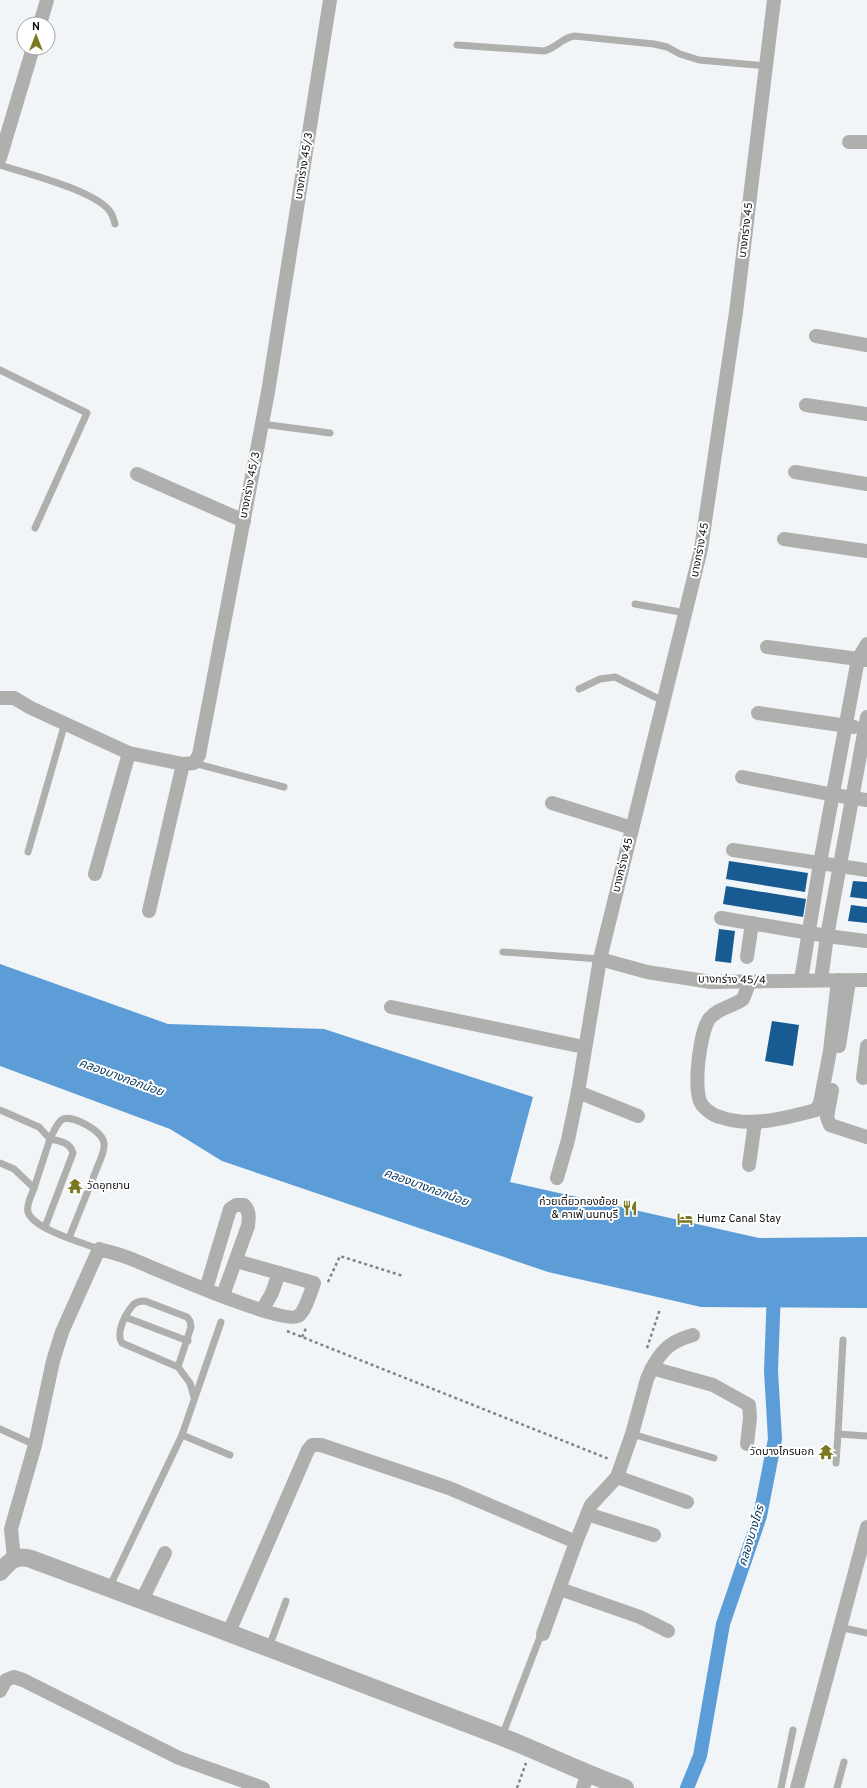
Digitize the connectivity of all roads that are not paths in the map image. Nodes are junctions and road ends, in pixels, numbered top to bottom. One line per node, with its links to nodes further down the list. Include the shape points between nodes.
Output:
1 (47, 0): 4 (street)
2 (330, 0): 18 (street, บางกร่าง 45/3)
3 (774, 0): 7 (street, บางกร่าง 45)
4 (42, 16)
5 (457, 45): 7 (lane, via 544,51 574,36 654,44 699,60)
6 (31, 56): 10 (street)
7 (766, 66): 28 (street, บางกร่าง 45, via 736,312 702,549)
8 (849, 142): 9 (street)
9 (867, 142)
10 (0, 158)
11 (0, 165): 12 (lane, via 63,184 93,198 110,212)
12 (115, 224)
13 (816, 336): 14 (street)
14 (867, 345)
15 (0, 370): 24 (lane, via 87,414)
16 (806, 405): 17 (street)
17 (867, 414)
18 (262, 424): 19 (lane); 23 (street, บางกร่าง 45/3)
19 (330, 433)
20 (795, 472): 22 (street)
21 (137, 474): 23 (street)
22 (867, 484)
23 (244, 521): 40 (street, บางกร่าง 45/3, via 199,755)
24 (35, 528)
25 (784, 539): 26 (street)
26 (867, 551)
27 (635, 604): 28 (lane)
28 (686, 613): 34 (street, บางกร่าง 45)
29 (867, 644): 31 (street)
30 (767, 647): 31 (street)
31 (862, 660): 38 (street)
32 (579, 689): 34 (lane, via 600,679 615,677)
33 (0, 698): 36 (street, via 14,698)
34 (664, 701): 46 (street, บางกร่าง 45)
35 (758, 713): 38 (street)
36 (65, 723): 39 (street); 48 (lane)
37 (866, 725): 38 (street); 44 (street)
38 (846, 726): 43 (street)
39 (129, 753): 40 (street); 52 (street)
40 (188, 764): 42 (lane); 53 (street, บางกร่าง 45/3)
41 (742, 777): 43 (street)
42 (284, 787)
43 (834, 795): 44 (street); 49 (street)
44 (860, 799): 50 (street)
45 (552, 803): 46 (street)
46 (632, 828): 61 (street, บางกร่าง 45)
47 (733, 850): 49 (street)
48 (28, 852)
49 (820, 863): 50 (street); 56 (street)
50 (840, 866): 51 (street); 57 (street)
51 (867, 870)
52 (95, 874)
53 (149, 911)
54 (721, 918): 55 (street)
55 (752, 923): 56 (street); 60 (street)
56 (809, 933): 57 (street); 62 (street)
57 (827, 936): 58 (street); 63 (street)
58 (867, 941)
59 (503, 952): 61 (lane)
60 (747, 957)
61 (600, 959): 65 (street, บางกร่าง 45/4, via 647,972 688,979 711,982); 69 (street, บางกร่าง 45)
62 (801, 980): 63 (street, บางกร่าง 45/4); 65 (street, บางกร่าง 45/4)
63 (821, 980): 66 (street, บางกร่าง 45/4)
64 (867, 980): 66 (street, บางกร่าง 45/4)
65 (750, 981): 74 (street, via 743,999 719,1010 705,1028 698,1087 702,1106 713,1114 730,1120)
66 (844, 981): 74 (street, via 820,1103 816,1110); 75 (street, via 827,1117 830,1125)
67 (392, 1007): 69 (street)
68 (867, 1046): 70 (street)
69 (584, 1047): 71 (street, บางกร่าง 45)
70 (863, 1078)
71 (578, 1092): 73 (street); 79 (street, บางกร่าง 45)
72 (0, 1110): 76 (lane, via 35,1125)
73 (638, 1116)
74 (755, 1122): 78 (street)
75 (867, 1137)
76 (50, 1139): 80 (lane); 81 (lane, via 68,1144 73,1153); 82 (lane, via 59,1122 68,1118 99,1132 103,1137 104,1145)
77 (0, 1163): 80 (lane, via 14,1169)
78 (749, 1165)
79 (557, 1178)
80 (34, 1188): 81 (lane, via 28,1207 29,1213 33,1220)
81 (46, 1227): 82 (lane)
82 (69, 1238): 83 (lane)
83 (99, 1249): 86 (street); 102 (street, via 62,1332)
84 (236, 1261): 85 (street); 86 (street, via 250,1217 244,1205 236,1205 230,1209); 87 (street)
85 (279, 1273): 88 (street); 88 (street, via 314,1283 303,1310 299,1316 292,1318)
86 (206, 1289): 87 (street)
87 (223, 1296): 88 (street)
88 (262, 1310)
89 (125, 1317): 93 (lane); 93 (lane, via 139,1301 187,1317 191,1327); 94 (lane, via 119,1334 122,1343)
90 (221, 1322): 96 (lane)
91 (694, 1335): 95 (street, via 673,1342)
92 (843, 1340): 99 (lane)
93 (188, 1341): 94 (lane)
94 (178, 1367): 96 (lane, via 190,1383)
95 (652, 1368): 98 (street); 103 (street, via 713,1385 749,1404)
96 (194, 1397): 100 (lane)
97 (0, 1429): 102 (lane)
98 (632, 1434): 105 (lane); 107 (street)
99 (838, 1434): 101 (lane); 106 (lane)
100 (182, 1435): 104 (lane); 116 (lane)
101 (867, 1436)
102 (35, 1444): 114 (street, via 11,1529)
103 (747, 1444)
104 (230, 1455)
105 (714, 1458)
106 (836, 1463)
107 (619, 1471): 108 (street); 109 (street)
108 (688, 1502)
109 (587, 1514): 111 (street); 112 (street)
110 (867, 1527): 120 (street)
111 (654, 1535)
112 (576, 1542): 117 (street); 122 (street, via 434,1483 321,1444 312,1446 308,1450)
113 (165, 1553): 118 (street)
114 (14, 1558): 115 (street); 116 (street, via 25,1557)
115 (0, 1572)
116 (109, 1588): 118 (street)
117 (560, 1589): 121 (street, via 647,1620); 124 (street)
118 (142, 1600): 122 (street)
119 (286, 1601): 125 (lane)
120 (839, 1628): 123 (lane); 134 (street)
121 (668, 1631)
122 (229, 1632): 125 (street)
123 (867, 1633)
124 (541, 1635): 128 (lane)
125 (269, 1647): 128 (street)
126 (0, 1691): 131 (street, via 6,1680 14,1677 23,1680 179,1758)
127 (793, 1730): 133 (lane)
128 (502, 1736): 130 (street, via 531,1749)
129 (844, 1762): 135 (lane)
130 (586, 1781): 132 (street)
131 (263, 1788)
132 (625, 1788)
133 (781, 1788)
134 (798, 1788)
135 (837, 1788)

